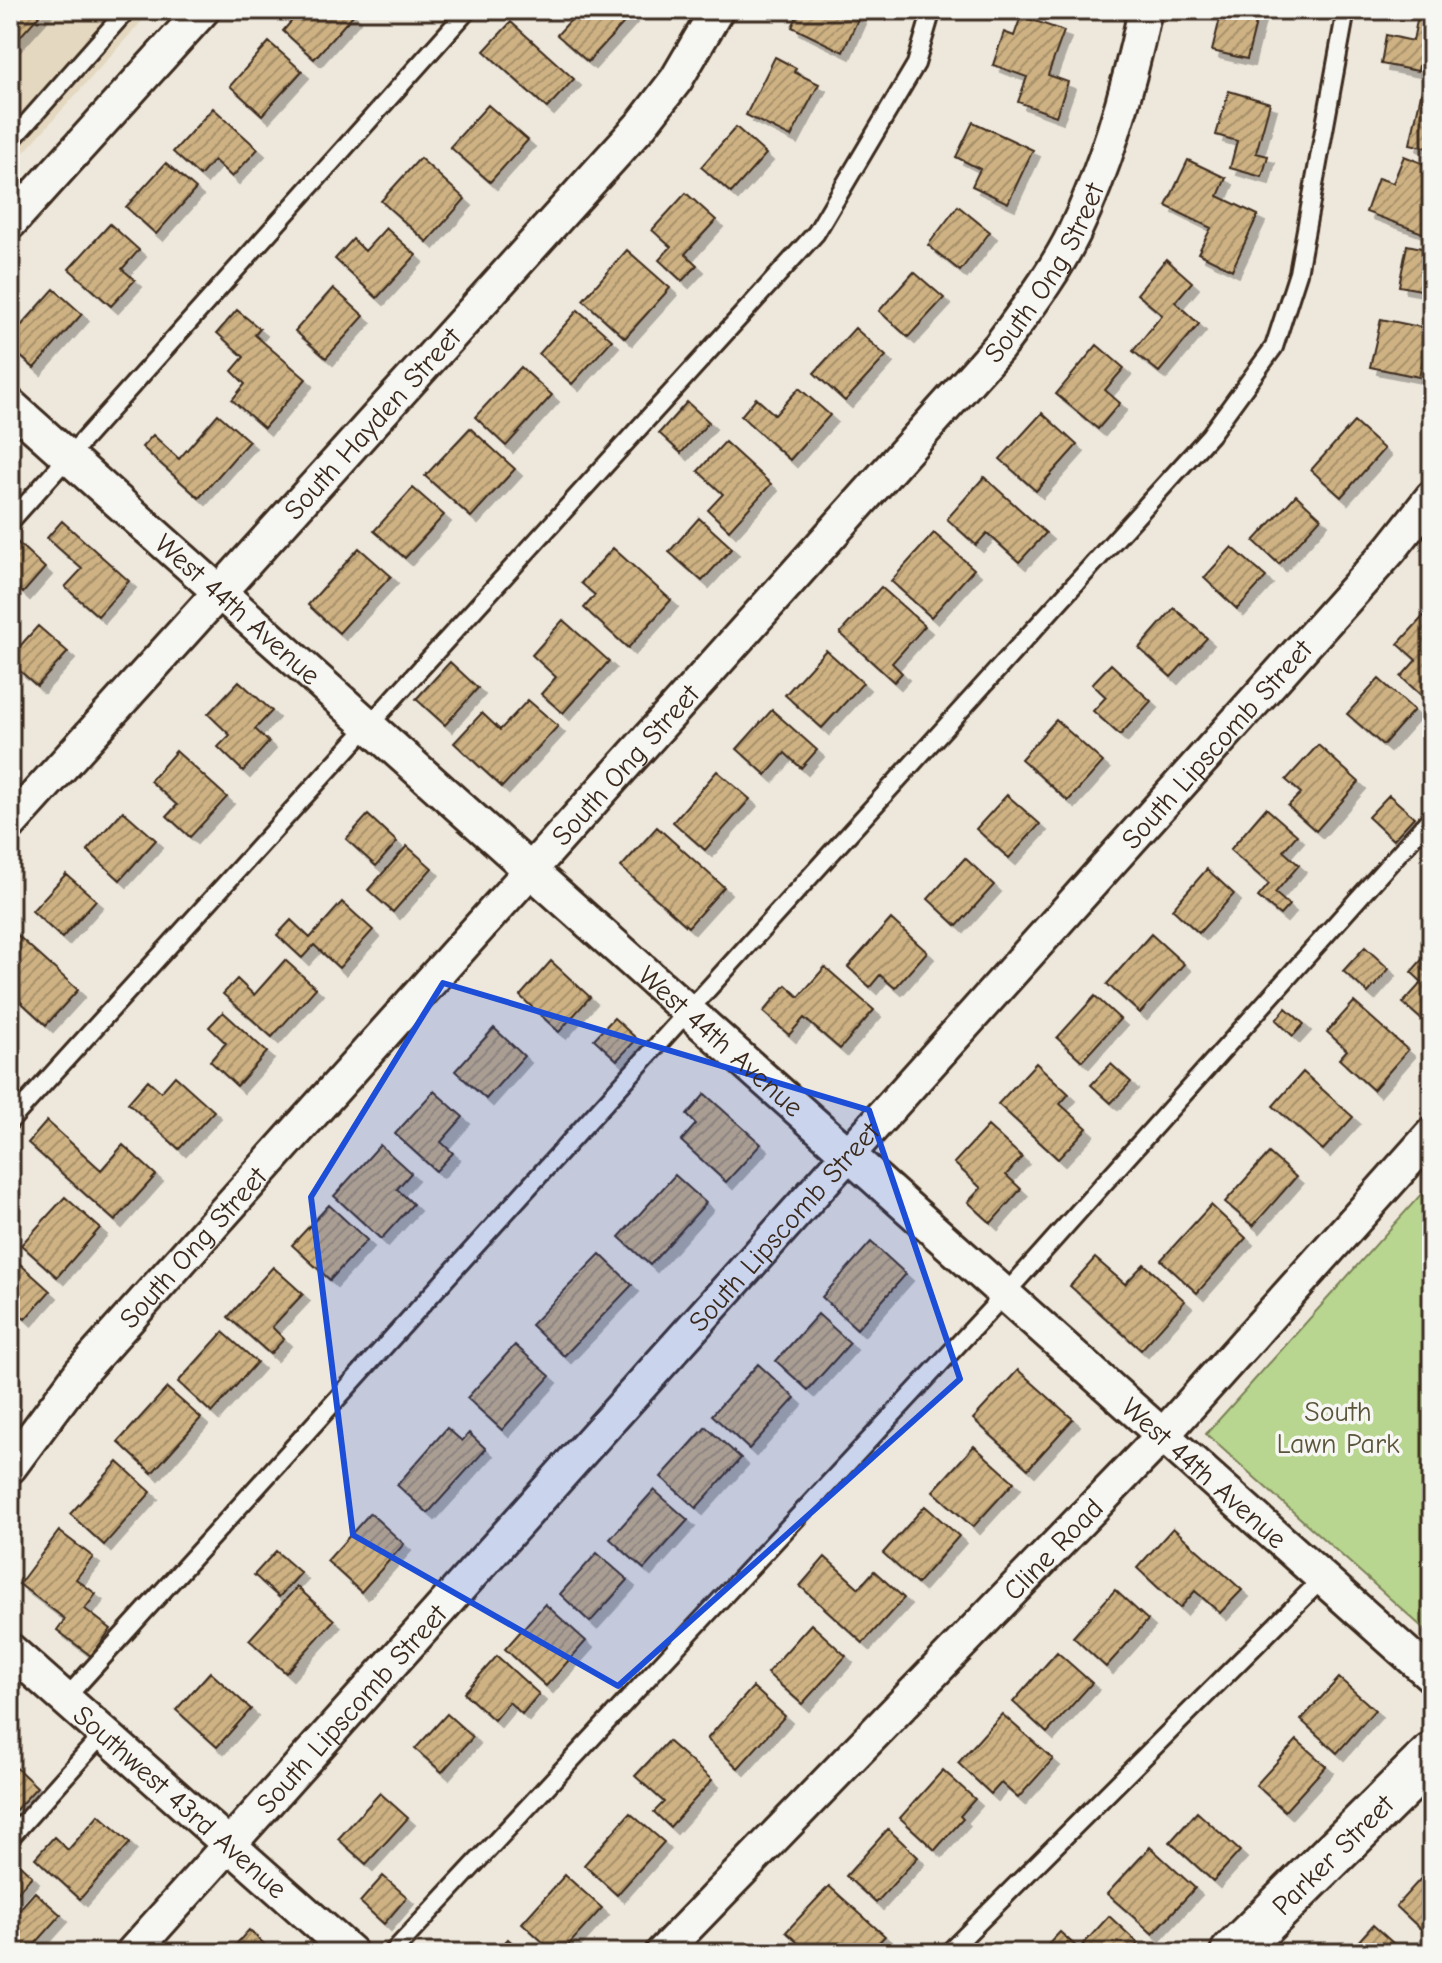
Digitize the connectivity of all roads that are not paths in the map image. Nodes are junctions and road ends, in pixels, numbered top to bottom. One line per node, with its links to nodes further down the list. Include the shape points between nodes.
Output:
1 (127, 10): 8 (lane)
2 (203, 10): 9 (street)
3 (468, 10): 11 (lane)
4 (717, 10): 14 (street, South Hayden Street, via 676,80 642,124)
5 (932, 10): 15 (lane, via 916,64 816,233)
6 (1145, 10): 18 (street, South Ong Street, via 1129,90 1100,172 1073,236 1036,296 960,393)
7 (1346, 10): 19 (lane, via 1298,273 1274,347 1210,435)
8 (10, 142)
9 (10, 223)
10 (10, 405): 11 (street, West 44th Avenue)
11 (68, 458): 13 (lane); 14 (street, West 44th Avenue)
12 (1432, 497): 22 (street, South Lipscomb Street)
13 (10, 522)
14 (218, 593): 15 (street, West 44th Avenue); 17 (street, South Hayden Street)
15 (368, 727): 18 (street, West 44th Avenue); 20 (lane)
16 (1432, 816): 23 (lane)
17 (10, 824)
18 (528, 872): 19 (street, West 44th Avenue); 25 (street, South Ong Street, via 80,1373)
19 (687, 1010): 22 (street, West 44th Avenue); 29 (lane)
20 (10, 1121)
21 (1432, 1134): 24 (street, Cline Road)
22 (848, 1156): 23 (street, West 44th Avenue); 33 (street, South Lipscomb Street)
23 (1005, 1294): 24 (street, West 44th Avenue); 36 (lane)
24 (1163, 1435): 26 (street, West 44th Avenue); 37 (street, Cline Road)
25 (10, 1467)
26 (1323, 1578): 28 (street, West 44th Avenue); 38 (lane)
27 (10, 1650): 29 (street, Southwest 43rd Avenue)
28 (1432, 1676)
29 (65, 1699): 30 (street, Southwest 43rd Avenue)
30 (104, 1733): 32 (lane); 33 (street, Southwest 43rd Avenue)
31 (1432, 1756): 39 (main road, Parker Street)
32 (10, 1838)
33 (230, 1844): 34 (street, South Lipscomb Street); 35 (street, Southwest 43rd Avenue)
34 (132, 1953)
35 (351, 1953)
36 (392, 1953)
37 (662, 1953)
38 (948, 1953)
39 (1233, 1953)

